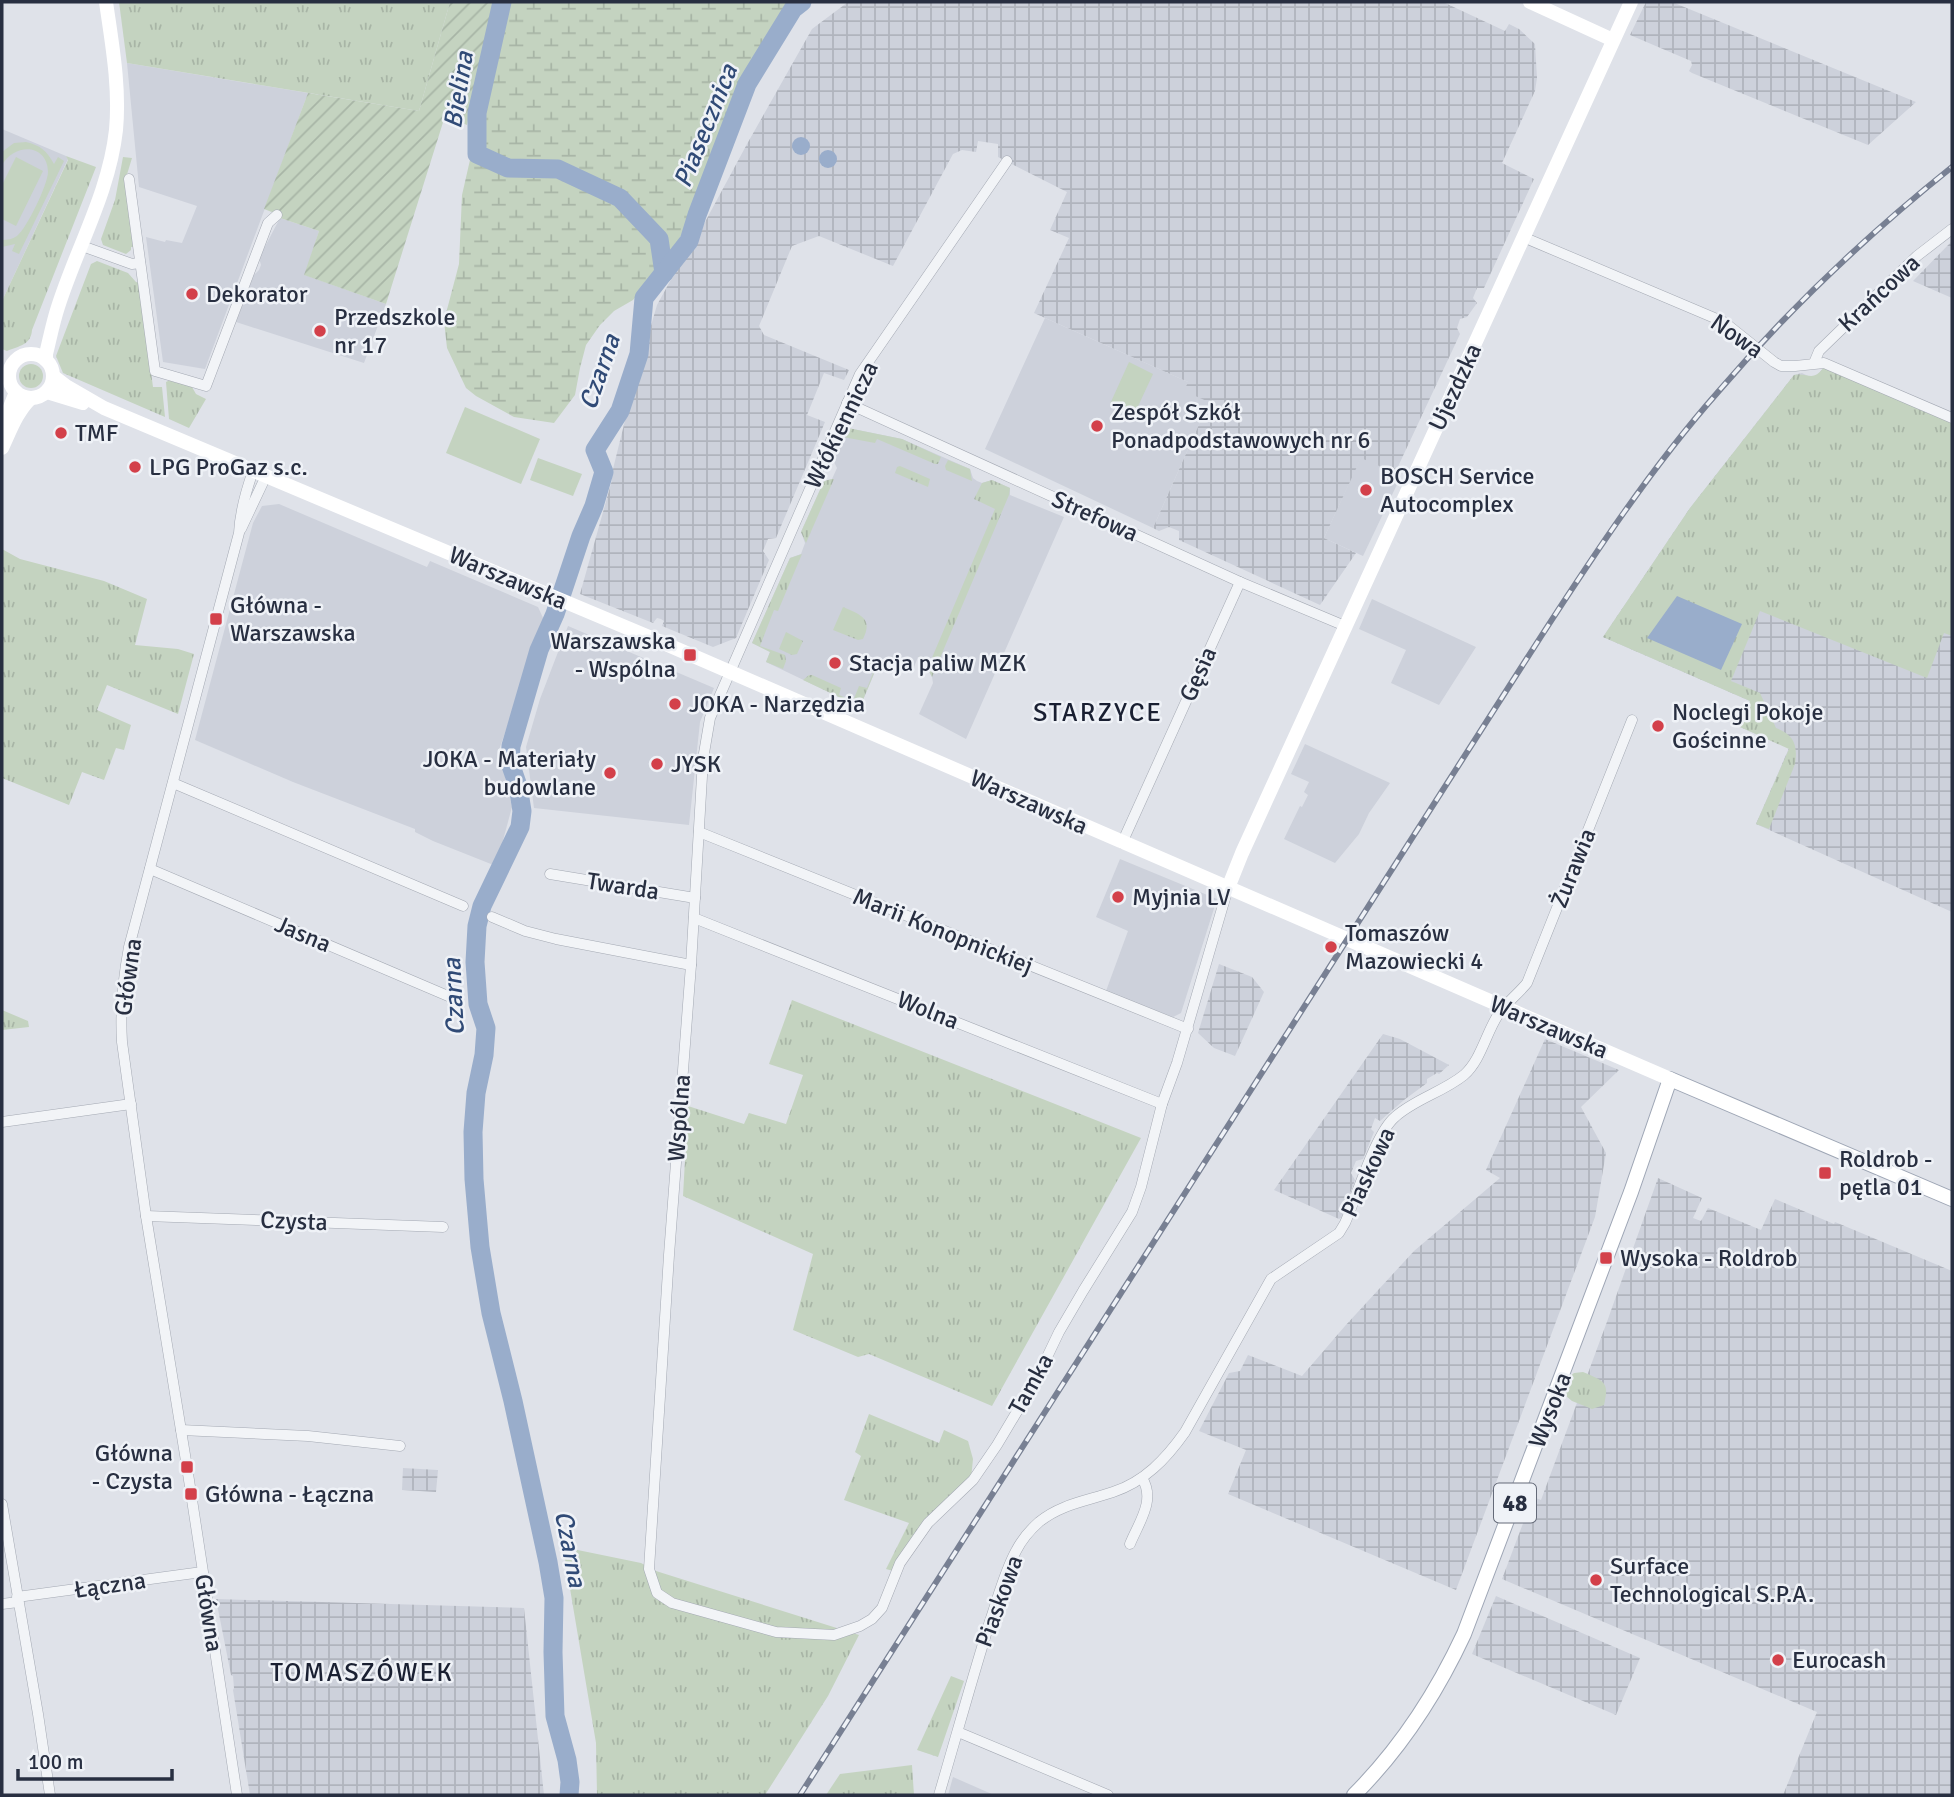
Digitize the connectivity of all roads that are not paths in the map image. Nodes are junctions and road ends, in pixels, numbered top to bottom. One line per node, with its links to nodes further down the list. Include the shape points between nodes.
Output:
1 (106, 2): 10 (main road, via 116,77 116,130 110,165)
2 (1530, 2): 4 (main road)
3 (1631, 2): 4 (main road, Ujezdzka)
4 (1613, 40): 9 (main road, Ujezdzka)
5 (1007, 162): 22 (street, Włókiennicza, via 860,374)
6 (129, 179): 11 (street)
7 (277, 215): 11 (street, via 268,223 206,386 155,371)
8 (1952, 229): 16 (street, Krańcowa, via 1848,322 1819,351)
9 (1523, 237): 16 (street, Nowa, via 1724,322 1781,366); 29 (main road, Ujezdzka)
10 (82, 246): 11 (street); 12 (main road)
11 (140, 263)
12 (58, 307): 13 (main road); 15 (main road)
13 (31, 354): 14 (main road); 15 (main road)
14 (8, 359): 17 (main road, via 10,368)
15 (46, 360): 18 (main road)
16 (1814, 363): 24 (street, Nowa, via 1824,363)
17 (5, 374): 20 (main road)
18 (53, 376): 19 (main road); 23 (main road, Warszawska)
19 (47, 391): 21 (main road); 23 (main road, Warszawska)
20 (16, 392): 21 (main road); 25 (main road)
21 (31, 398): 26 (main road)
22 (847, 403): 28 (street, Strefowa); 30 (street, Włókiennicza)
23 (104, 408): 27 (main road, Warszawska)
24 (1952, 418)
25 (2, 427)
26 (2, 448)
27 (260, 473): 30 (main road, Warszawska); 32 (street, Główna, via 245,494 239,533)
28 (1240, 582): 29 (street, Strefowa); 34 (street, Gęsia)
29 (1346, 626): 37 (main road, Ujezdzka)
30 (730, 672): 33 (street, Wspólna, via 707,732); 34 (main road, Warszawska)
31 (1632, 720): 44 (street, Żurawia, via 1527,984)
32 (173, 783): 35 (street, Główna); 39 (street)
33 (699, 832): 38 (street, Wspólna); 45 (street, Marii Konopnickiej)
34 (1122, 843): 37 (main road, Warszawska)
35 (150, 869): 43 (street, Jasna); 47 (street, Główna, via 129,947 122,995 122,1042)
36 (550, 874): 38 (street, Twarda)
37 (1228, 887): 44 (main road, Warszawska); 45 (street, Tamka)
38 (695, 898): 41 (street, Wspólna)
39 (463, 906)
40 (492, 917): 42 (street, via 555,939)
41 (694, 918): 42 (street, Wspólna); 48 (street, Wolna)
42 (691, 965): 58 (street, Wspólna)
43 (455, 999)
44 (1503, 1008): 46 (main road, Warszawska); 55 (street, Piaskowa, via 1464,1075 1387,1124 1339,1233 1271,1279 1185,1432)
45 (1188, 1029): 48 (street, Tamka)
46 (1670, 1079): 50 (main road, Warszawska); 67 (main road, Wysoka / 48, via 1637,1178 1464,1634 1418,1717)
47 (131, 1104): 49 (street); 51 (street, Główna)
48 (1162, 1104): 58 (street, Tamka, via 1132,1212 997,1445 973,1480 928,1523 900,1563 882,1608 872,1619 834,1635 776,1632 672,1603 657,1593)
49 (2, 1122)
50 (1952, 1199)
51 (146, 1216): 52 (street, Czysta); 53 (street, Główna)
52 (443, 1227)
53 (181, 1430): 54 (street); 59 (street, Główna)
54 (400, 1446)
55 (1142, 1478): 57 (street, via 1148,1497); 62 (street, Piaskowa, via 1115,1492 1055,1511 1023,1541 1009,1565)
56 (2, 1504): 60 (street)
57 (1130, 1544)
58 (649, 1569)
59 (202, 1572): 60 (street, Łączna); 64 (street, Główna)
60 (17, 1599): 61 (street, Łączna); 63 (street)
61 (2, 1604)
62 (958, 1732): 65 (street, Piaskowa); 66 (street)
63 (50, 1795)
64 (237, 1795)
65 (939, 1795)
66 (1108, 1795)
67 (1353, 1795)

